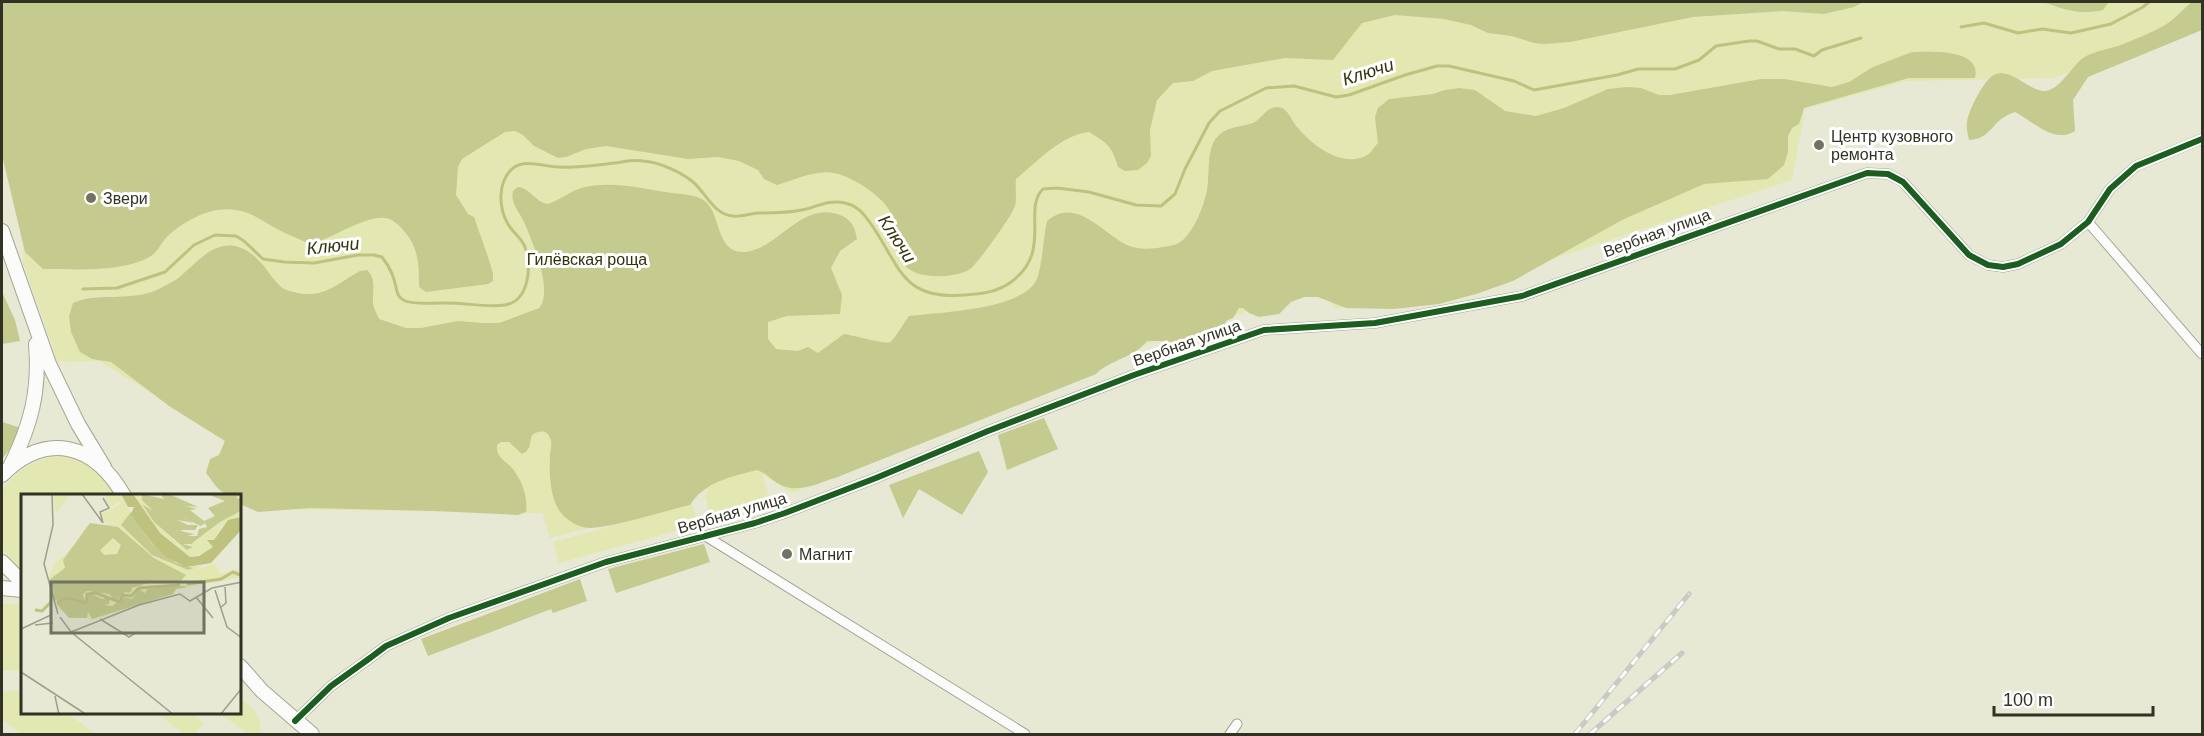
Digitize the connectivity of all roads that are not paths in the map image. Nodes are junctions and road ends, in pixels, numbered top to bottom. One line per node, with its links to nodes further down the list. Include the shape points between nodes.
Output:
1 (2202, 139): 2 (street, Вербная улица, via 2136,166 2110,189)
2 (2088, 222): 5 (street); 9 (street, Вербная улица, via 2061,244 2029,259 2003,267 1988,265 1969,255 1903,182 1888,174 1867,173 1522,296 1375,323 1264,330 1021,418 785,513)
3 (2, 231): 4 (street)
4 (33, 324): 6 (street, via 61,391); 7 (street, via 38,378 34,406)
5 (2202, 354)
6 (104, 467): 7 (street, via 88,455 63,449 39,452); 8 (street)
7 (5, 472)
8 (123, 494)
9 (704, 535): 17 (street, Вербная улица, via 584,569 449,618 387,646 331,686); 20 (street, Вербная улица)
10 (2, 562): 11 (street)
11 (21, 581)
12 (2, 588): 13 (street)
13 (21, 590)
14 (242, 668): 16 (street)
15 (242, 678): 16 (street)
16 (258, 686): 17 (street)
17 (295, 721): 19 (street)
18 (1237, 724): 21 (street)
19 (312, 735)
20 (1025, 735)
21 (1230, 735)

